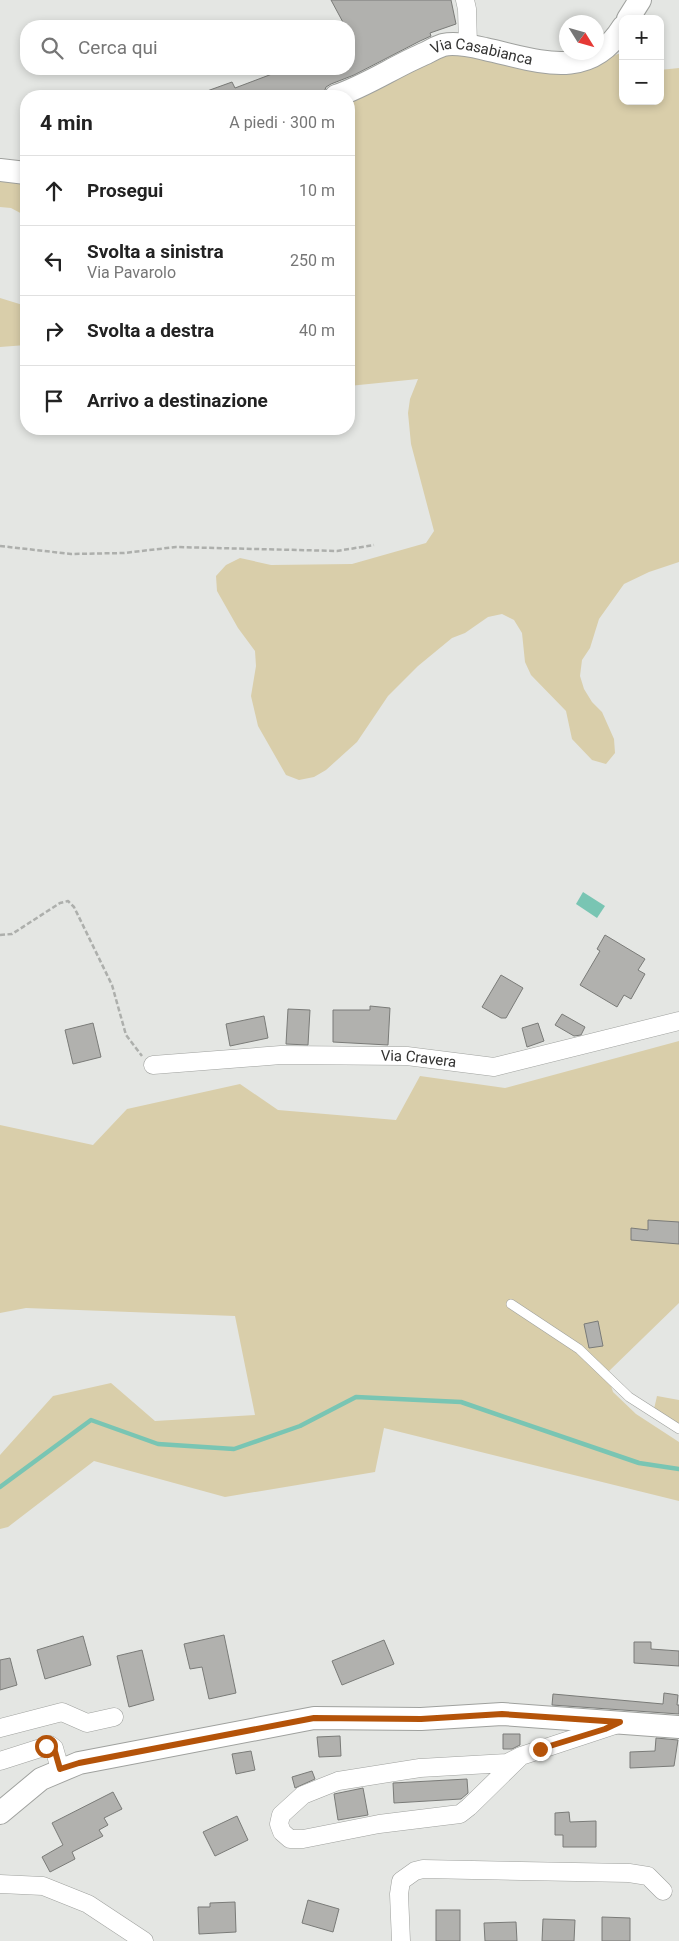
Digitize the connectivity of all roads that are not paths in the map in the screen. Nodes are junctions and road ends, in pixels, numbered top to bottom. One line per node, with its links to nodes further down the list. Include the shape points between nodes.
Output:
1 (465, 0): 5 (street)
2 (640, 0): 3 (street)
3 (631, 15)
4 (619, 32): 5 (street, Via Casabianca, via 596,56 576,63 553,64)
5 (468, 46): 6 (street, Via Casabianca, via 444,45 412,58)
6 (353, 90)
7 (0, 170): 8 (street)
8 (20, 172)
9 (679, 1021): 10 (street, Via Cravera, via 494,1067 407,1056 281,1054)
10 (153, 1065)
11 (511, 1304): 12 (lane, via 579,1349 628,1397)
12 (679, 1429)
13 (114, 1717): 16 (street, via 88,1722 62,1712)
14 (620, 1722): 15 (street); 17 (street); 19 (street, via 502,1714 421,1719 314,1718)
15 (679, 1727)
16 (0, 1728)
17 (521, 1756): 17 (street, via 460,1814 290,1839 279,1824 281,1815 303,1795 338,1781 420,1768 507,1763)
18 (0, 1761): 19 (street, via 50,1745 54,1748)
19 (60, 1769): 20 (street, via 41,1779)
20 (0, 1813)
21 (0, 1884): 23 (street, via 43,1886 88,1904)
22 (663, 1891): 24 (street, via 648,1876 629,1873 423,1869 401,1881)
23 (137, 1938)
24 (401, 1941)

